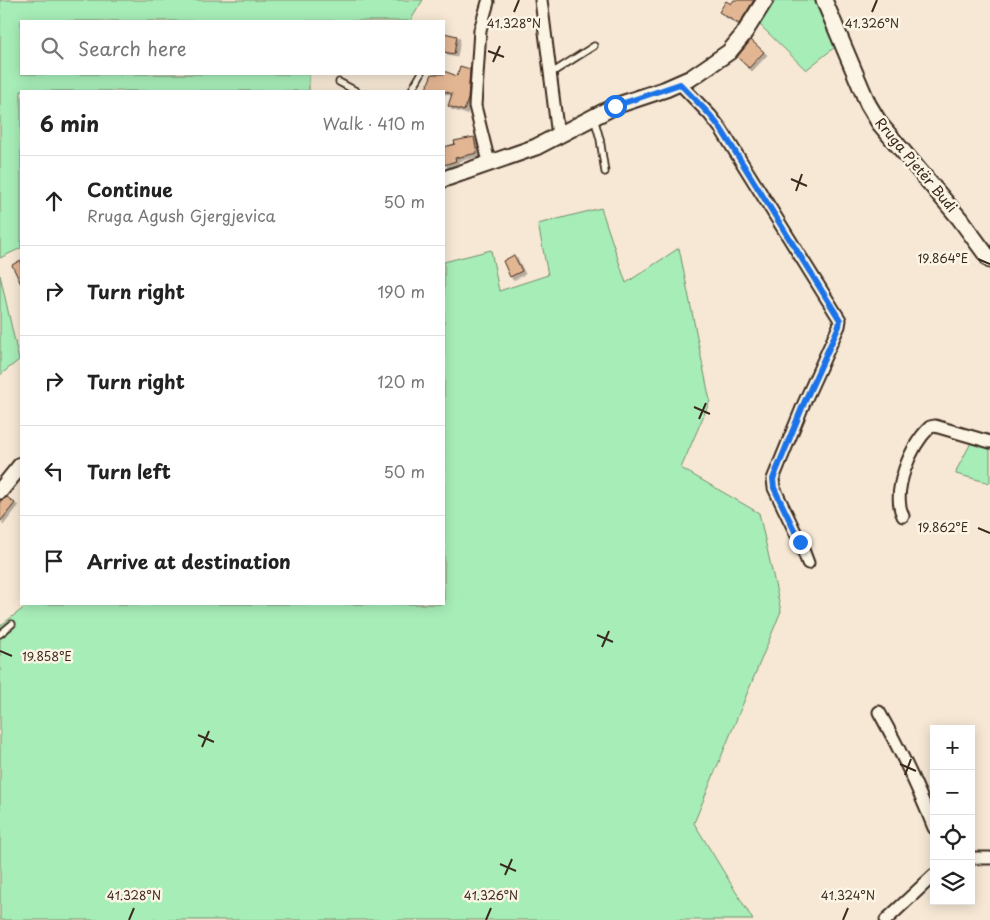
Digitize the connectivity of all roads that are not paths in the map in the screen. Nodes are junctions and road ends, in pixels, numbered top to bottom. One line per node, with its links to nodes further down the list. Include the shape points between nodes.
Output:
1 (541, 0): 6 (street)
2 (765, 0): 9 (main road, via 729,52)
3 (488, 2): 14 (street, via 480,30 475,106)
4 (826, 3): 17 (main road, Rruga Pjetër Budi, via 868,104 880,124)
5 (594, 46): 6 (lane)
6 (550, 74): 13 (street)
7 (420, 75): 11 (lane)
8 (339, 82): 10 (lane)
9 (680, 84): 12 (main road); 22 (street, via 721,129 840,320 773,479 774,488)
10 (354, 90)
11 (412, 90)
12 (594, 116): 13 (main road); 15 (lane)
13 (558, 136): 14 (main road)
14 (489, 162): 16 (main road)
15 (604, 172)
16 (445, 179)
17 (990, 260)
18 (990, 442): 21 (street, via 930,427 906,467 899,498)
19 (20, 466): 20 (main road)
20 (0, 491)
21 (903, 516)
22 (808, 563)
23 (12, 624): 24 (lane)
24 (0, 634)
25 (879, 712): 26 (street)
26 (930, 819)
27 (975, 858): 28 (street)
28 (990, 858)
29 (930, 879): 30 (street)
30 (886, 920)

